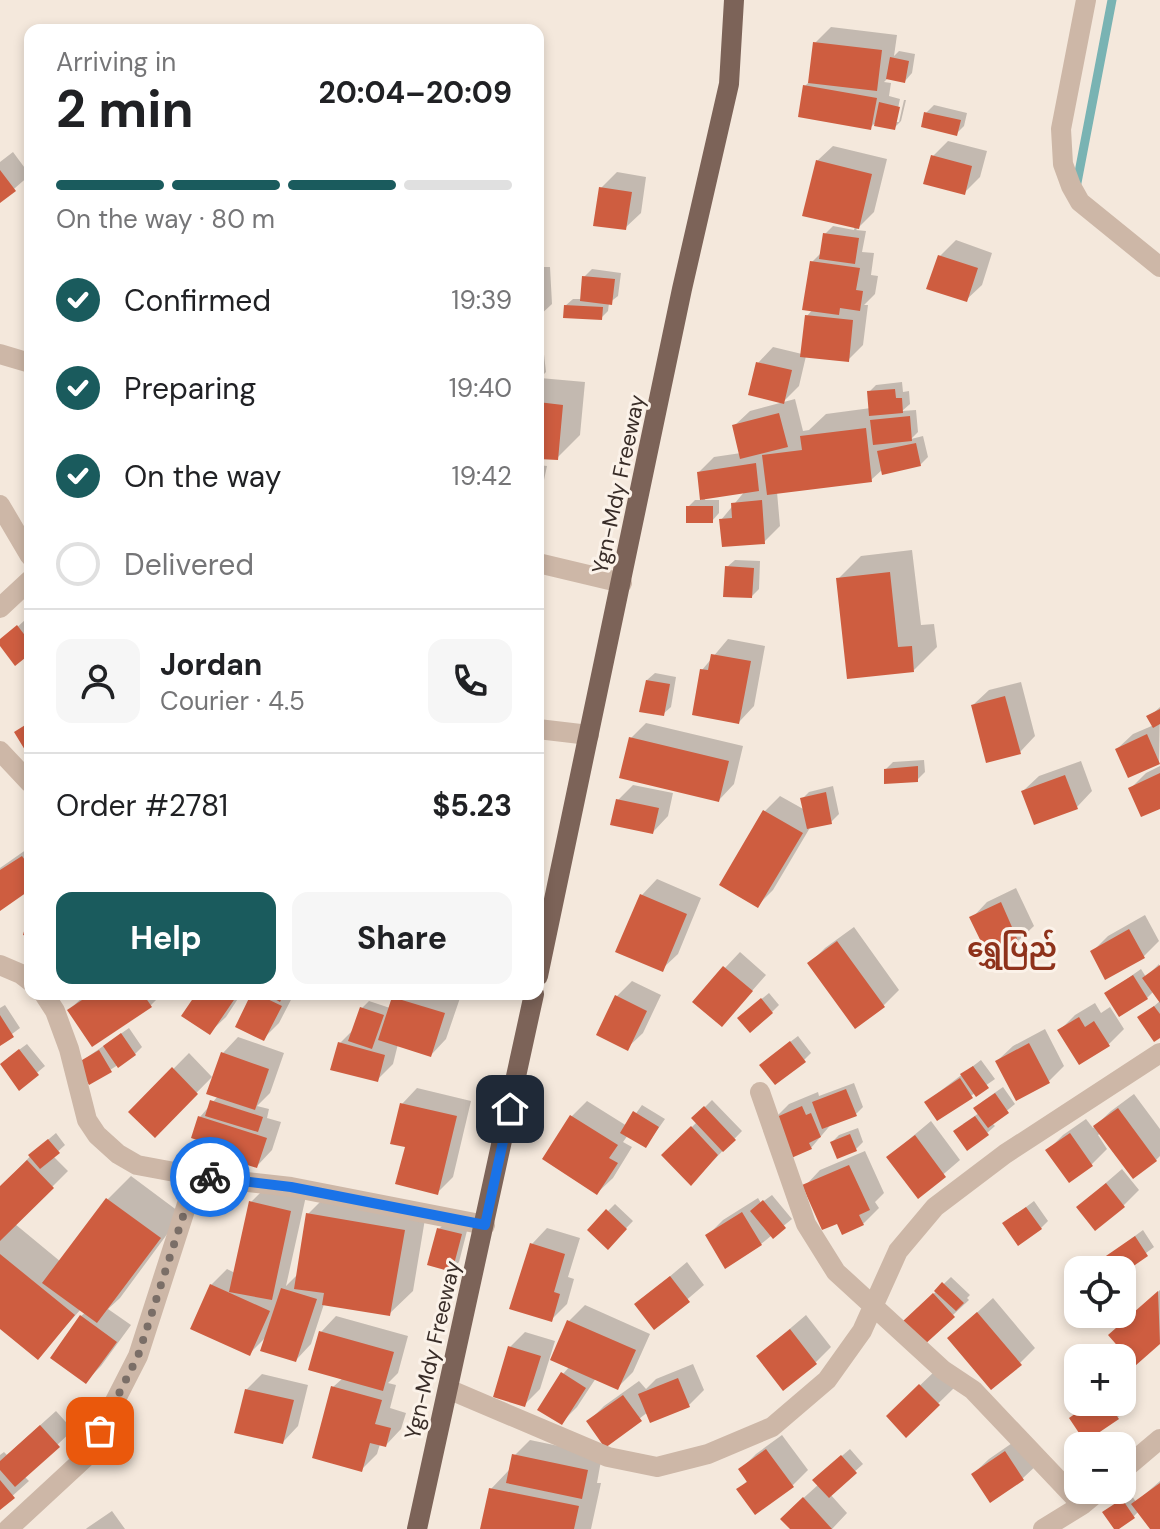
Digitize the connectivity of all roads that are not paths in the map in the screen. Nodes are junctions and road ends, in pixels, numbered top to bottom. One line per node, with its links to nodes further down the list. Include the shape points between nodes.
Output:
1 (734, 0): 9 (main road, Ygn-Mdy Freeway, via 729,84)
2 (1086, 0): 3 (street, via 1061,129 1063,164 1080,202)
3 (1160, 267)
4 (0, 354): 5 (street)
5 (24, 361)
6 (0, 505): 7 (street)
7 (24, 546)
8 (544, 564): 9 (street)
9 (622, 583): 13 (main road, Ygn-Mdy Freeway)
10 (24, 586): 11 (street)
11 (0, 608)
12 (544, 730): 13 (street)
13 (589, 735): 16 (main road, Ygn-Mdy Freeway)
14 (0, 751): 15 (street)
15 (24, 777)
16 (544, 948)
17 (0, 965): 18 (street)
18 (24, 976)
19 (53, 1000): 23 (street, via 87,1120 97,1135 137,1165)
20 (533, 1000): 24 (main road, Ygn-Mdy Freeway)
21 (1160, 1053): 25 (street, via 1005,1154 935,1207 898,1251)
22 (760, 1092): 25 (street, via 806,1224 836,1272)
23 (196, 1176): 24 (street, via 291,1187); 30 (street, via 138,1356 87,1456)
24 (485, 1225): 26 (main road, Ygn-Mdy Freeway)
25 (873, 1306): 26 (street, via 827,1380 772,1427 708,1454 657,1467 608,1457); 29 (street, via 973,1390)
26 (448, 1389): 31 (main road, Ygn-Mdy Freeway)
27 (1160, 1439): 28 (street)
28 (1136, 1459)
29 (1082, 1505): 32 (street)
30 (8, 1529)
31 (417, 1529)
32 (1043, 1529)

